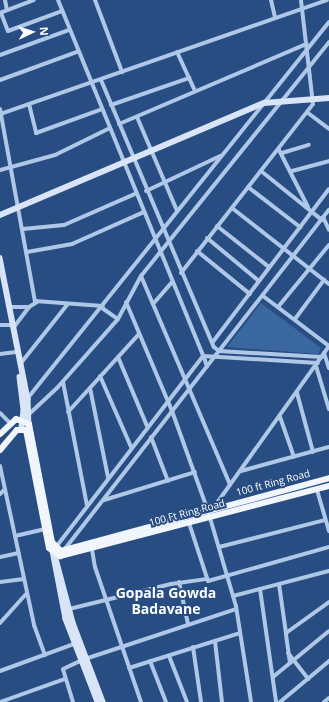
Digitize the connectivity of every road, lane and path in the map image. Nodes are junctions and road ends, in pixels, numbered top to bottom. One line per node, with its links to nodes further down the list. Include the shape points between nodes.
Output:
1 (5, 0): 9 (street)
2 (34, 0): 9 (street)
3 (58, 0): 10 (street)
4 (95, 0): 21 (street)
5 (271, 0): 12 (street)
6 (301, 0): 8 (street)
7 (327, 0): 8 (street)
8 (303, 9): 12 (street); 16 (street)
9 (7, 10): 11 (street)
10 (62, 11): 11 (street, via 8,31); 14 (street)
11 (0, 13)
12 (275, 18): 18 (street)
13 (329, 22): 16 (street)
14 (69, 30): 17 (street); 19 (street)
15 (329, 42): 20 (street)
16 (307, 46): 20 (street); 26 (street); 30 (street)
17 (77, 52): 23 (street); 25 (street)
18 (177, 52): 21 (street); 22 (street)
19 (0, 55)
20 (310, 67): 27 (street); 29 (street)
21 (122, 72): 24 (street)
22 (189, 78): 26 (street); 32 (street)
23 (0, 80)
24 (101, 80): 25 (street); 32 (street)
25 (90, 83): 31 (street); 33 (street)
26 (195, 91): 36 (street)
27 (314, 98): 28 (main road); 29 (main road); 35 (street)
28 (329, 99)
29 (283, 100): 30 (main road); 72 (street)
30 (264, 103): 41 (main road); 43 (street)
31 (29, 104): 33 (street, via 36,133); 34 (street)
32 (111, 105): 37 (street)
33 (100, 110): 38 (street)
34 (0, 112): 47 (street)
35 (308, 113): 39 (street); 42 (street)
36 (137, 116): 37 (street); 41 (street)
37 (118, 124): 44 (street)
38 (108, 129): 46 (street); 47 (street, via 55,154)
39 (329, 129)
40 (310, 146): 42 (street)
41 (151, 150): 44 (main road); 51 (street)
42 (280, 152): 49 (street); 50 (street)
43 (220, 156): 51 (street); 60 (street)
44 (132, 158): 46 (main road); 54 (street)
45 (329, 161): 50 (street)
46 (122, 162): 55 (street); 57 (main road)
47 (11, 168): 48 (street); 57 (street)
48 (0, 170)
49 (261, 171): 52 (street); 56 (street)
50 (292, 171): 56 (street)
51 (164, 182): 54 (street); 60 (street)
52 (248, 187): 58 (street); 66 (street)
53 (329, 189): 61 (street)
54 (146, 191): 68 (street)
55 (135, 194): 62 (street); 67 (street, via 64,225)
56 (308, 207): 61 (street)
57 (19, 208): 63 (main road); 67 (street)
58 (232, 208): 65 (street); 74 (street)
59 (329, 210): 64 (street)
60 (177, 211): 68 (street)
61 (313, 211): 64 (street); 66 (street)
62 (144, 212): 71 (street); 77 (street, via 72,244)
63 (0, 215)
64 (322, 219): 69 (street); 78 (street)
65 (217, 226): 70 (street); 80 (street)
66 (300, 227): 74 (street)
67 (23, 229): 77 (street)
68 (162, 229): 71 (street); 72 (street)
69 (329, 230)
70 (207, 238): 76 (street); 86 (street)
71 (155, 240): 75 (street); 97 (street)
72 (168, 242): 75 (street); 82 (street)
73 (329, 245): 81 (street)
74 (284, 248): 78 (street); 80 (street)
75 (160, 251): 84 (street); 87 (street)
76 (197, 251): 82 (street); 89 (street)
77 (27, 252): 91 (street)
78 (294, 256): 81 (street); 90 (street)
79 (0, 258): 95 (main road)
80 (269, 267): 86 (street)
81 (310, 268): 85 (street); 98 (street)
82 (181, 273): 104 (street)
83 (0, 274): 102 (main road)
84 (141, 276): 92 (street); 93 (street)
85 (324, 280): 88 (street); 100 (street)
86 (259, 281): 89 (street)
87 (172, 282): 93 (street); 110 (street)
88 (329, 284)
89 (250, 294): 104 (street)
90 (263, 296): 98 (street); 106 (street)
91 (37, 302): 94 (street); 96 (street)
92 (126, 302): 99 (street); 103 (street)
93 (153, 304): 118 (street)
94 (68, 305): 97 (street); 113 (street)
95 (10, 307): 96 (street); 102 (main road)
96 (29, 307): 102 (street)
97 (102, 307): 99 (street); 123 (street)
98 (278, 307): 100 (street)
99 (118, 319): 119 (street)
100 (294, 319): 105 (street)
101 (0, 325): 102 (street)
102 (12, 326): 107 (main road); 113 (main road)
103 (139, 334): 111 (street); 124 (street)
104 (212, 343): 106 (street)
105 (329, 346): 109 (street)
106 (219, 351): 109 (street); 112 (street)
107 (16, 352): 108 (street); 123 (main road)
108 (0, 354)
109 (323, 355): 114 (street); 116 (street)
110 (203, 356): 112 (street); 115 (street); 118 (street)
111 (118, 357): 117 (street); 133 (street)
112 (215, 357): 114 (street); 115 (street)
113 (21, 363): 123 (main road)
114 (317, 365): 122 (street); 125 (street)
115 (207, 367): 121 (street)
116 (329, 368)
117 (100, 376): 120 (street); 138 (street)
118 (184, 378): 121 (street); 124 (street)
119 (63, 382): 127 (street); 129 (street)
120 (90, 388): 127 (street); 148 (street)
121 (189, 390): 126 (street); 151 (street)
122 (297, 393): 130 (street); 141 (street)
123 (26, 400): 129 (main road)
124 (168, 401): 126 (street); 133 (street)
125 (329, 409)
126 (172, 411): 137 (street); 147 (street)
127 (68, 412): 157 (street)
128 (0, 413): 131 (street)
129 (26, 417): 131 (main road); 132 (main road); 134 (main road)
130 (280, 417): 142 (street); 143 (street)
131 (10, 423): 136 (main road)
132 (29, 424): 135 (main road); 167 (main road)
133 (147, 426): 138 (street)
134 (22, 428): 135 (main road); 140 (main road)
135 (27, 433): 161 (main road)
136 (0, 434)
137 (151, 437): 150 (street); 156 (street)
138 (130, 447): 148 (street)
139 (329, 447): 141 (street)
140 (0, 450)
141 (313, 452): 142 (street)
142 (294, 457): 145 (street)
143 (245, 465): 145 (street); 146 (street)
144 (0, 466): 153 (street)
145 (251, 468): 146 (street)
146 (241, 471): 151 (street)
147 (195, 472): 150 (street); 158 (street)
148 (108, 477): 157 (street)
149 (329, 478): 158 (main road, 100 ft Ring Road)
150 (168, 481): 156 (street)
151 (230, 485): 158 (street)
152 (329, 486): 154 (main road, 100 Ft Ring Road)
153 (5, 488): 155 (street); 163 (street)
154 (317, 490): 158 (main road, 100 Ft Ring Road); 159 (street)
155 (0, 494)
156 (104, 500): 167 (street)
157 (87, 505): 167 (street)
158 (210, 513): 160 (main road, 100 Ft Ring Road); 164 (street); 167 (main road, 100 ft Ring Road)
159 (325, 520): 162 (street); 164 (street)
160 (189, 523): 166 (main road, 100 Ft Ring Road); 173 (street)
161 (45, 528): 163 (street); 167 (main road)
162 (329, 531)
163 (15, 536): 168 (street)
164 (219, 548): 171 (street)
165 (329, 548): 171 (street)
166 (92, 549): 167 (main road, 100 Ft Ring Road, via 68,555); 180 (street, via 94,567)
167 (57, 550): 182 (main road); 190 (main road)
168 (19, 553): 169 (street); 172 (street)
169 (0, 557)
170 (329, 571): 176 (street)
171 (227, 575): 173 (street, via 209,581); 179 (street)
172 (24, 579): 174 (street); 178 (street)
173 (206, 579): 175 (street)
174 (0, 582)
175 (179, 582): 180 (street); 185 (street)
176 (279, 584): 177 (street); 188 (street)
177 (260, 589): 179 (street); 203 (street)
178 (27, 593): 184 (street); 194 (street)
179 (233, 596): 183 (street)
180 (107, 599): 182 (street); 191 (street)
181 (329, 602): 188 (street)
182 (69, 609): 196 (main road)
183 (236, 609): 185 (street); 187 (street)
184 (0, 623)
185 (188, 624): 191 (street)
186 (329, 631): 197 (street)
187 (240, 633): 189 (street); 216 (street)
188 (286, 633): 193 (street)
189 (214, 641): 192 (street); 215 (street)
190 (74, 644): 194 (street); 196 (main road)
191 (122, 646): 196 (street); 201 (street)
192 (194, 647): 195 (street); 214 (street)
193 (288, 653): 197 (street); 200 (street)
194 (45, 655): 202 (street)
195 (169, 656): 198 (street); 213 (street)
196 (84, 659): 204 (street, via 63,669); 209 (main road); 210 (main road)
197 (295, 659): 200 (street); 205 (street)
198 (150, 661): 201 (street); 212 (street)
199 (329, 661): 205 (street)
200 (290, 663): 203 (street)
201 (129, 668): 211 (street)
202 (0, 671)
203 (273, 677): 217 (street)
204 (65, 679): 207 (street); 208 (street)
205 (308, 679): 218 (street)
206 (329, 698): 219 (street)
207 (0, 702)
208 (73, 702)
209 (98, 702)
210 (103, 702)
211 (141, 702)
212 (166, 702)
213 (187, 702)
214 (201, 702)
215 (222, 702)
216 (251, 702)
217 (276, 702)
218 (280, 702)
219 (324, 702)

